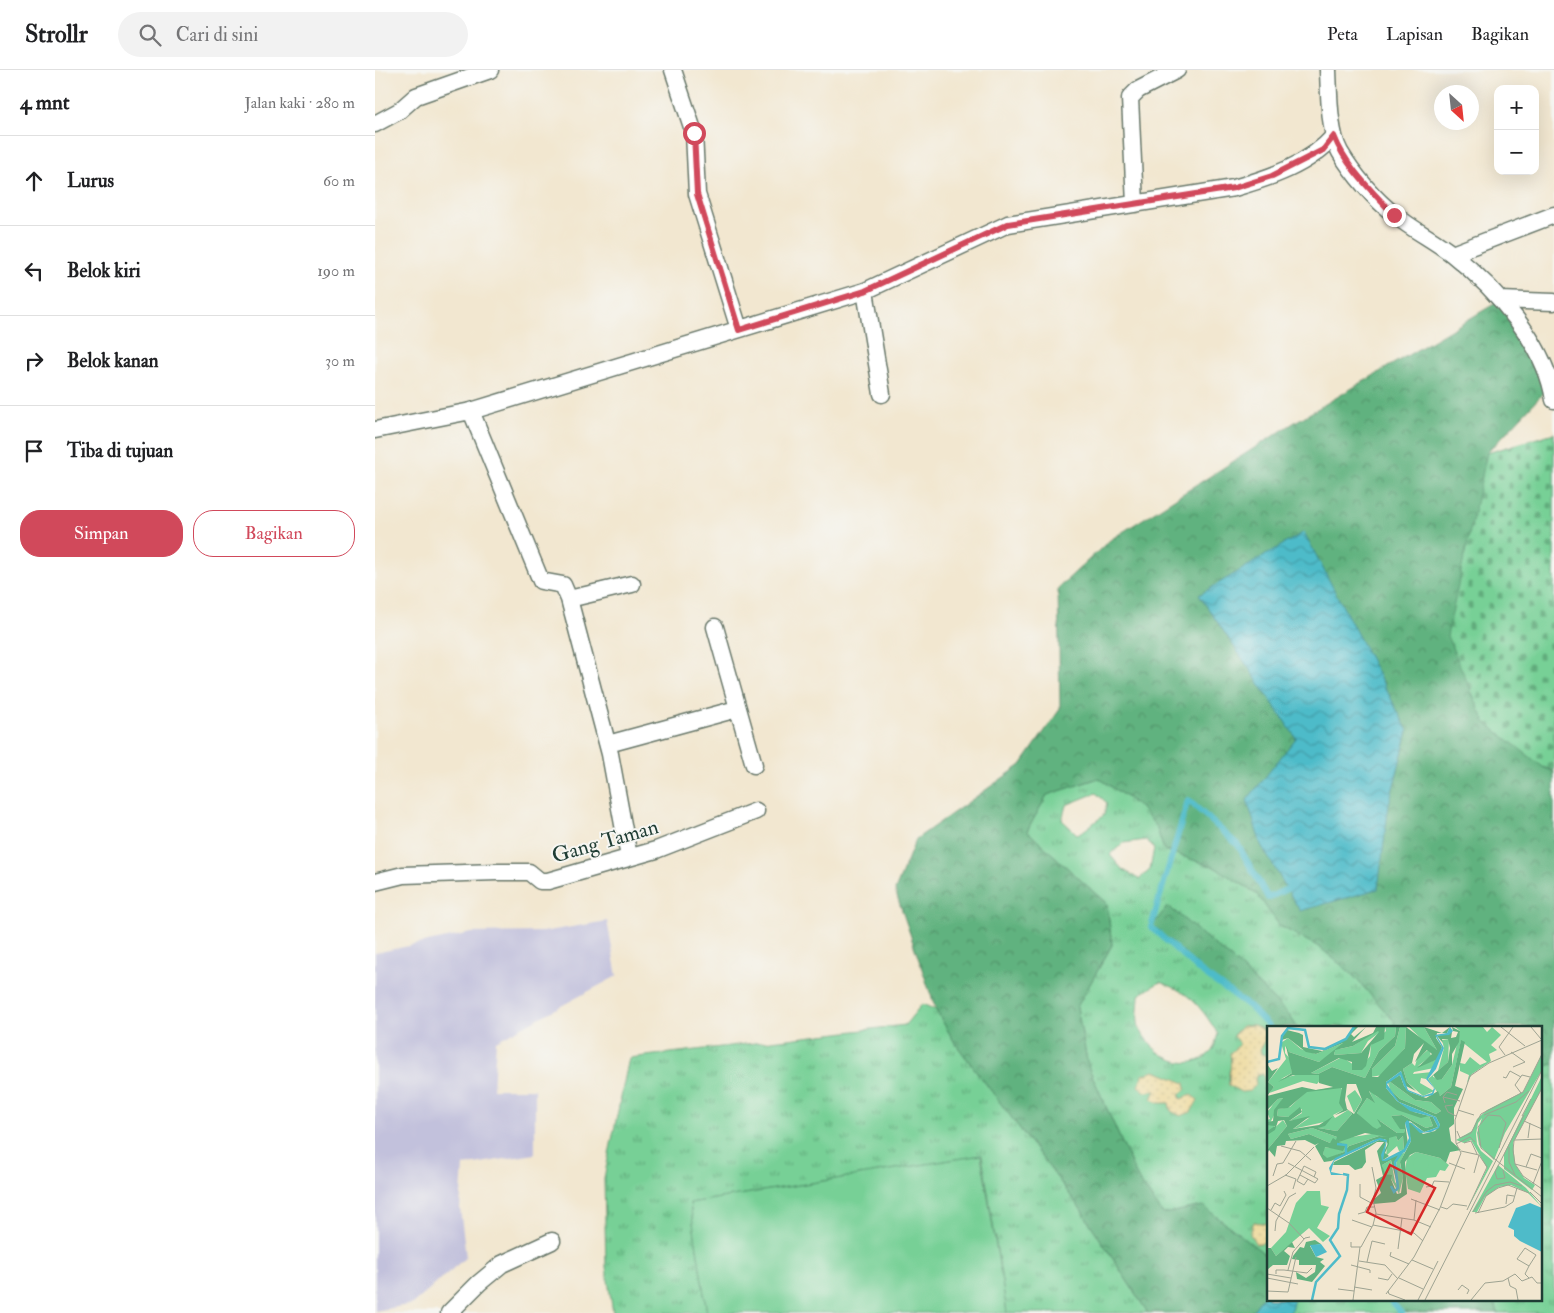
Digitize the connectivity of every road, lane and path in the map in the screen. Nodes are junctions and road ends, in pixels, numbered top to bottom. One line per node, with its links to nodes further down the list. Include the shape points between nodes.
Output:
1 (490, 70): 5 (street, via 416,96 399,111)
2 (673, 70): 13 (street, via 694,133 697,194)
3 (1177, 70): 7 (street, via 1137,90 1130,98)
4 (1328, 70): 6 (street)
5 (375, 124)
6 (1334, 136): 7 (street, via 1323,150 1272,176 1234,188); 9 (street, via 1351,167 1394,215)
7 (1135, 204): 10 (street, via 1008,224)
8 (1554, 215): 9 (street)
9 (1452, 254): 11 (street)
10 (865, 291): 13 (street); 14 (street)
11 (1501, 300): 12 (street); 15 (street, via 1521,324 1552,384)
12 (1554, 302)
13 (739, 330): 16 (street)
14 (882, 394)
15 (1554, 400)
16 (471, 411): 17 (street); 19 (street, via 541,581 563,584)
17 (375, 430)
18 (633, 584): 19 (street)
19 (569, 598): 22 (street)
20 (715, 628): 21 (street)
21 (737, 709): 22 (street); 23 (street)
22 (608, 744): 25 (street)
23 (754, 765)
24 (756, 811): 25 (street, Gang Taman, via 656,850)
25 (629, 857): 26 (street, Gang Taman, via 544,881 529,872 497,872 403,874)
26 (375, 882)
27 (552, 1241): 28 (street, via 502,1264)
28 (449, 1313)

